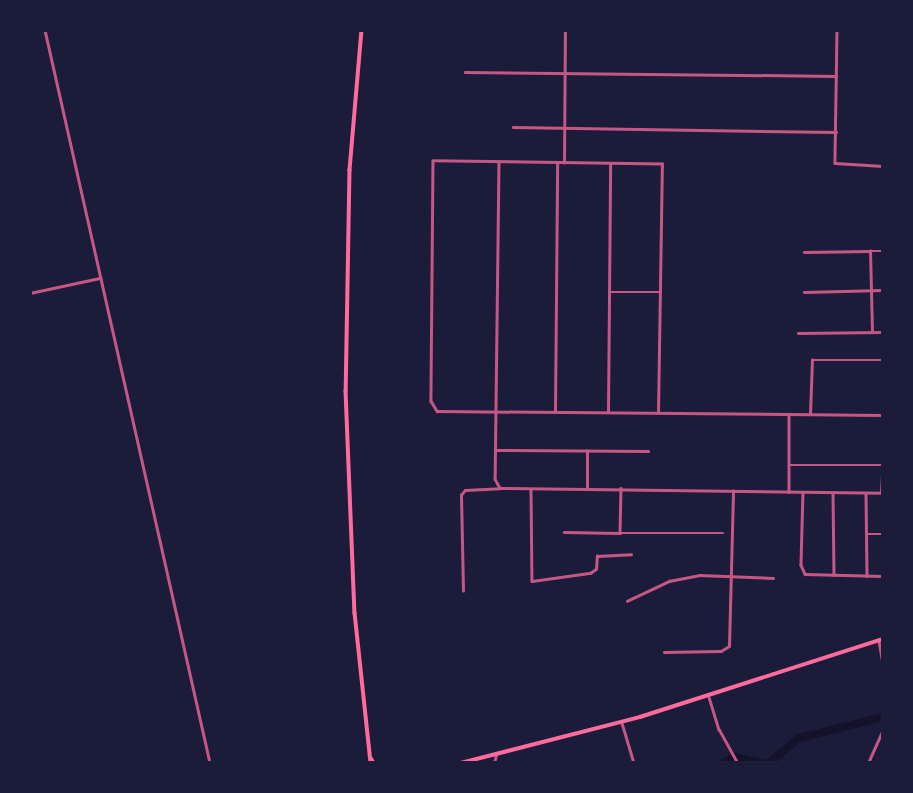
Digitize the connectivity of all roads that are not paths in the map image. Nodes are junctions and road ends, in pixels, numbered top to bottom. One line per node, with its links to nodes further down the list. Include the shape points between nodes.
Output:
1 (45, 30): 19 (street)
2 (362, 30): 75 (main road, via 350,170 346,391 355,613)
3 (565, 30): 6 (street)
4 (837, 30): 7 (street)
5 (465, 72): 6 (street)
6 (565, 73): 7 (street); 9 (street)
7 (836, 76): 10 (street)
8 (513, 127): 9 (street)
9 (564, 128): 10 (street); 13 (street)
10 (836, 132): 15 (street, via 835,163)
11 (499, 162): 12 (street); 32 (street); 32 (street, via 433,161 431,401 437,411)
12 (558, 163): 13 (street); 33 (street)
13 (564, 163): 14 (street)
14 (610, 163): 22 (street); 23 (street, via 662,164)
15 (883, 166)
16 (870, 251): 17 (street); 18 (street); 21 (street)
17 (883, 251)
18 (804, 252)
19 (100, 278): 25 (street); 77 (street)
20 (883, 290): 21 (street)
21 (871, 291): 24 (street); 27 (street)
22 (609, 292): 23 (street); 34 (street)
23 (661, 292): 35 (street)
24 (804, 292)
25 (30, 293)
26 (883, 331): 27 (street)
27 (872, 332): 28 (street)
28 (798, 333)
29 (883, 344): 30 (street)
30 (882, 360): 31 (street); 37 (street, via 813,360)
31 (883, 369)
32 (497, 411): 33 (street); 39 (street)
33 (555, 412): 34 (street)
34 (608, 412): 35 (street)
35 (658, 413): 36 (street)
36 (789, 414): 37 (street); 43 (street)
37 (810, 415): 38 (street)
38 (883, 415)
39 (496, 450): 40 (street); 45 (street)
40 (587, 451): 41 (street); 46 (street)
41 (648, 452)
42 (883, 458): 44 (street)
43 (789, 465): 44 (street); 50 (street)
44 (881, 466): 54 (street)
45 (500, 488): 48 (street); 66 (street, via 465,490 461,495)
46 (587, 488): 47 (street); 48 (street)
47 (621, 488): 49 (street); 56 (street)
48 (531, 489): 60 (street, via 532,581 590,573 596,569 597,556)
49 (733, 491): 50 (street); 64 (street)
50 (789, 492): 51 (street)
51 (803, 492): 52 (street); 61 (street, via 802,570 810,575)
52 (834, 493): 53 (street); 61 (street)
53 (866, 493): 54 (street); 58 (street)
54 (882, 493)
55 (564, 532): 56 (street)
56 (620, 533): 57 (street)
57 (723, 533)
58 (867, 534): 59 (street); 62 (street)
59 (883, 534)
60 (631, 554)
61 (834, 575): 62 (street)
62 (867, 576): 63 (street)
63 (883, 576)
64 (732, 578): 65 (street); 67 (street, via 675,579); 69 (street, via 729,646 721,651)
65 (773, 578)
66 (463, 591)
67 (627, 601)
68 (881, 640): 70 (street); 71 (main road)
69 (664, 652)
70 (883, 663)
71 (709, 697): 72 (main road); 81 (street, via 719,729)
72 (622, 722): 74 (main road); 80 (street)
73 (883, 730): 82 (street)
74 (496, 755): 76 (main road); 79 (street)
75 (372, 761)
76 (482, 761): 78 (main road)
77 (210, 763)
78 (461, 763)
79 (494, 763)
80 (634, 763)
81 (738, 763)
82 (869, 763)

